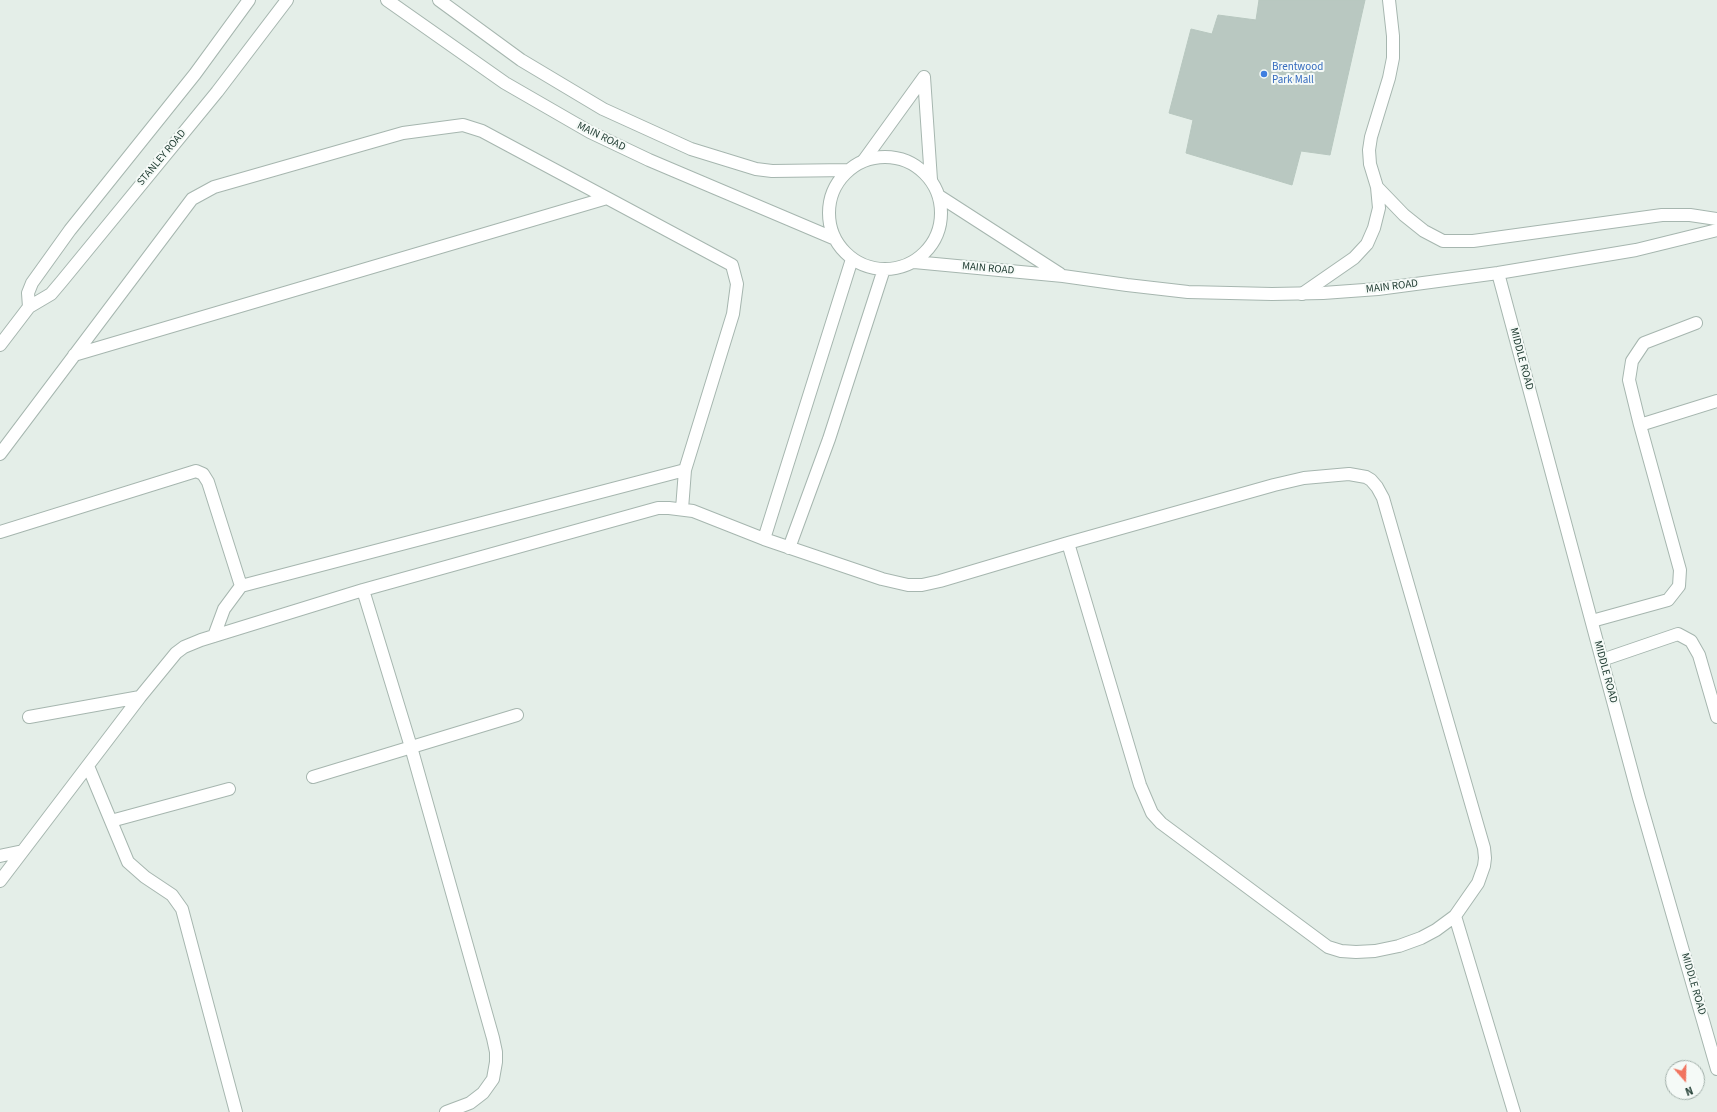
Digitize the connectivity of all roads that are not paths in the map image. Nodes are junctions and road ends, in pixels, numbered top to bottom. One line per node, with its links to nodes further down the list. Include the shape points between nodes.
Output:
1 (249, 0): 21 (street, via 195,74 70,230 32,283 28,293)
2 (287, 0): 21 (street, STANLEY ROAD, via 217,92 51,294)
3 (387, 0): 14 (street, MAIN ROAD, via 505,83 590,132 649,160)
4 (439, 0): 7 (street, via 521,60 603,109 691,149 756,169)
5 (1389, 0): 9 (street, via 1393,58 1369,150 1370,164)
6 (864, 160): 7 (street, MAIN ROAD); 8 (street, MAIN ROAD, via 882,156 901,159 918,167); 8 (street, via 924,77)
7 (849, 170): 14 (street, MAIN ROAD, via 836,184 829,201 828,220)
8 (931, 180): 10 (street, MAIN ROAD)
9 (1377, 186): 12 (street, via 1404,215 1424,231 1443,241 1473,241 1662,215 1690,215); 20 (street, via 1379,208 1367,244 1354,258)
10 (939, 196): 16 (street, MAIN ROAD, via 942,215 938,234 928,250); 19 (street, MAIN ROAD)
11 (608, 198): 24 (street); 24 (street, via 482,131 463,125 403,132 214,187 192,199); 28 (street, via 732,265 737,284 733,314)
12 (1717, 219)
13 (1717, 230): 18 (street, MAIN ROAD, via 1636,250)
14 (833, 238): 15 (street, MAIN ROAD)
15 (852, 259): 17 (street, MAIN ROAD, via 877,270); 31 (street)
16 (914, 262): 17 (street, MAIN ROAD, via 896,269); 19 (street, MAIN ROAD)
17 (884, 269): 33 (street, via 829,439)
18 (1498, 273): 20 (street, MAIN ROAD, via 1378,289); 36 (street, MIDDLE ROAD)
19 (1063, 276): 20 (street, MAIN ROAD, via 1188,292)
20 (1302, 294)
21 (29, 307): 23 (street, STANLEY ROAD)
22 (1696, 323): 26 (street, via 1644,342 1632,361 1629,380)
23 (0, 346)
24 (74, 355): 27 (street)
25 (1717, 401): 26 (street)
26 (1640, 425): 36 (street, via 1680,570 1679,586 1668,600)
27 (0, 454)
28 (685, 470): 29 (street); 34 (street)
29 (682, 509): 31 (street); 35 (street, via 658,508)
30 (0, 532): 34 (street, via 196,471 203,474 208,482)
31 (764, 539): 33 (street)
32 (1068, 543): 33 (street, via 922,585 908,585 882,579); 51 (street, via 1140,785 1149,807 1161,822 1328,947 1356,952 1399,946 1436,930); 51 (street, via 1304,478 1349,474 1371,480 1383,498 1390,520 1484,848 1484,862 1478,883)
33 (789, 548)
34 (240, 586): 37 (street, via 224,608)
35 (363, 590): 37 (street); 43 (street)
36 (1592, 621): 38 (street, MIDDLE ROAD)
37 (214, 636): 39 (street, via 192,643 176,653)
38 (1602, 660): 42 (street, via 1678,634 1691,641 1700,655); 52 (street, MIDDLE ROAD)
39 (140, 697): 41 (street); 44 (street)
40 (517, 715): 43 (street)
41 (29, 717)
42 (1717, 717)
43 (411, 748): 45 (street); 54 (street, via 496,1052 493,1079 483,1093 470,1104)
44 (88, 766): 47 (street); 48 (street)
45 (314, 777)
46 (228, 789): 47 (street)
47 (111, 821): 53 (street, via 123,853 132,866 172,895 182,909)
48 (23, 851): 49 (street); 50 (street)
49 (0, 856)
50 (0, 881)
51 (1455, 916): 55 (street)
52 (1717, 1069)
53 (236, 1112)
54 (446, 1112)
55 (1514, 1112)

